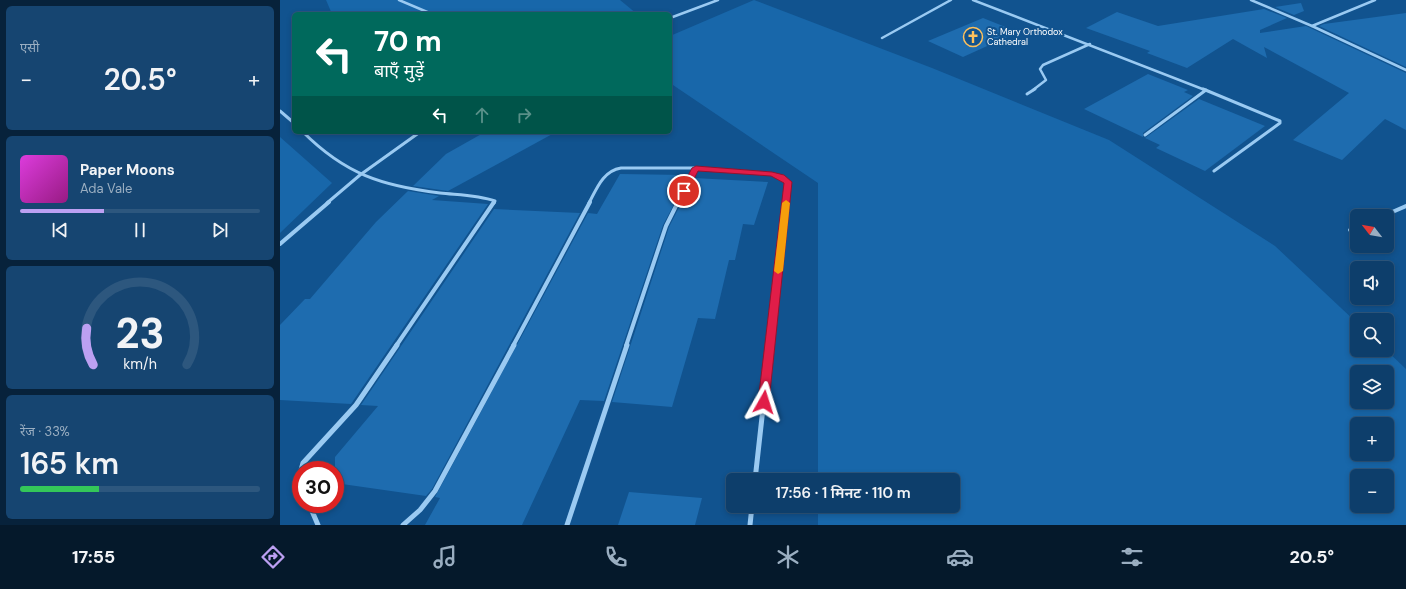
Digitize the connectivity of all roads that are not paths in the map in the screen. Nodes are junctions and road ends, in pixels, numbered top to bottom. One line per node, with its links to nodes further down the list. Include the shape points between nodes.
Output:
1 (399, 0): 7 (street)
2 (718, 0): 8 (street)
3 (951, 0): 10 (street)
4 (973, 0): 11 (street)
5 (1251, 0): 9 (street)
6 (1375, 0): 9 (street)
7 (427, 12)
8 (672, 17)
9 (1312, 26): 12 (street)
10 (882, 38)
11 (1090, 44): 13 (street); 14 (street, via 1043,65 1040,69 1046,80)
12 (1406, 70)
13 (1206, 90): 19 (street); 21 (street, via 1275,118 1280,123)
14 (1027, 94)
15 (280, 111): 16 (street)
16 (292, 121)
17 (305, 134): 22 (street, via 323,152)
18 (417, 134): 22 (street)
19 (1145, 135)
20 (696, 168): 27 (street, via 772,174 788,182); 31 (street, via 621,168 614,169 604,176 435,491 420,510); 32 (street, via 666,226)
21 (1214, 171)
22 (360, 175): 25 (street); 26 (street, via 406,190 484,197 494,199 494,203 356,405)
23 (1406, 206): 24 (street)
24 (1394, 211)
25 (280, 244)
26 (305, 461)
27 (756, 473)
28 (313, 513): 30 (street)
29 (751, 513): 33 (street)
30 (318, 525)
31 (403, 525)
32 (567, 525)
33 (750, 525)

